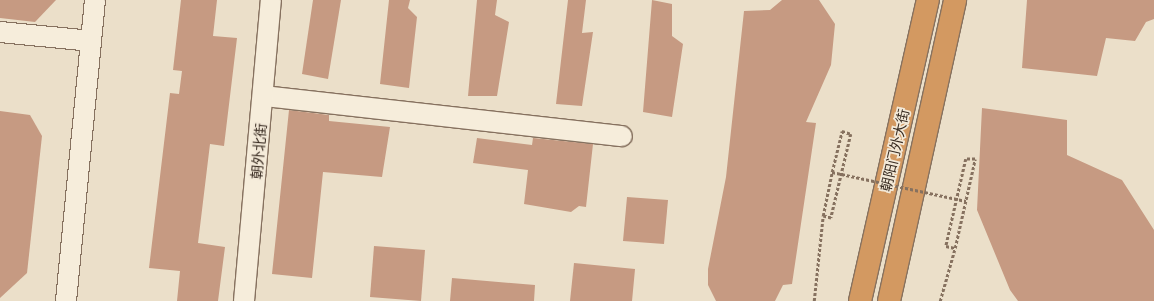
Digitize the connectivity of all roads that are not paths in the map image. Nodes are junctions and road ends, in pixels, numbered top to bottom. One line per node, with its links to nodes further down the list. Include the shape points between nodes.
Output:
1 (95, 0): 6 (street)
2 (271, 0): 7 (street, 朝外北街)
3 (928, 0): 11 (highway, 朝阳门外大街)
4 (955, 0): 12 (highway, 朝阳门外大街)
5 (0, 32): 6 (street)
6 (91, 41): 9 (street)
7 (264, 96): 8 (street); 10 (street, 朝外北街)
8 (622, 136)
9 (66, 301)
10 (244, 301)
11 (860, 301)
12 (889, 301)

